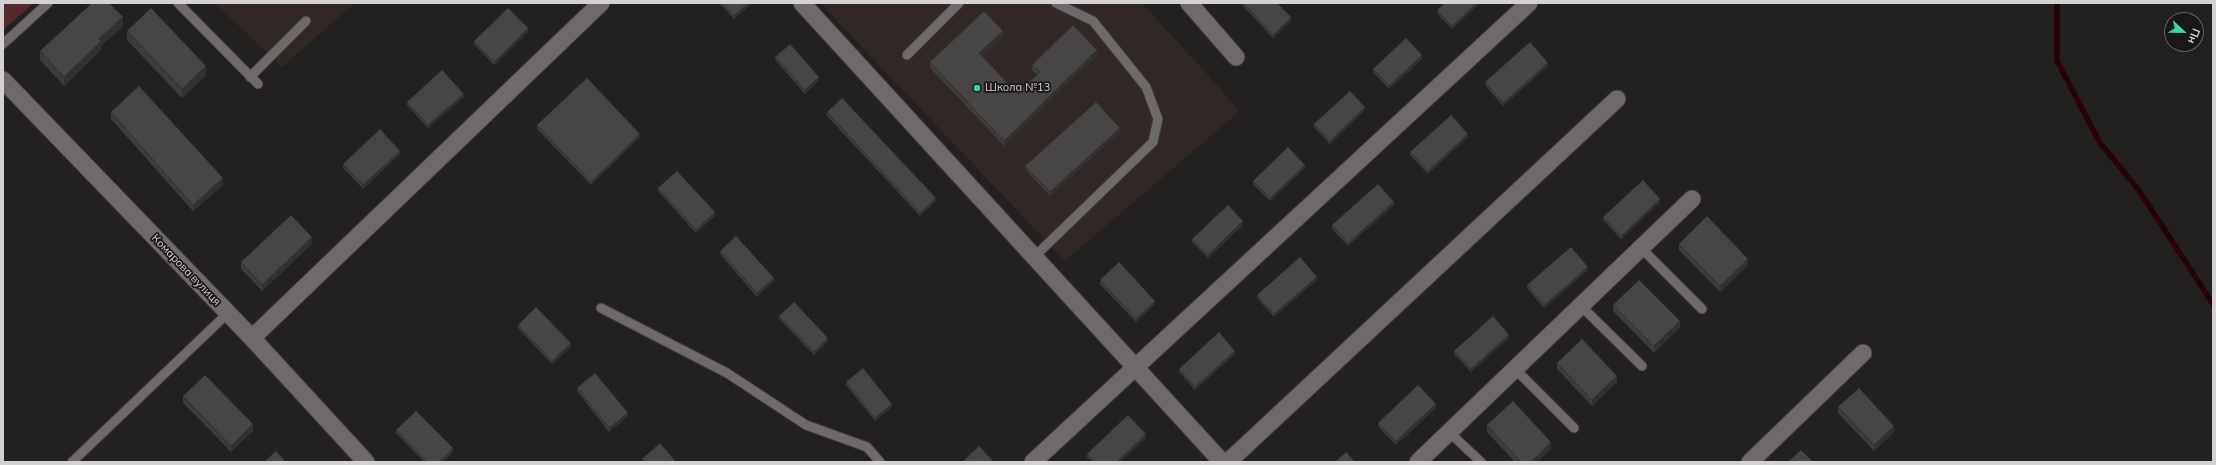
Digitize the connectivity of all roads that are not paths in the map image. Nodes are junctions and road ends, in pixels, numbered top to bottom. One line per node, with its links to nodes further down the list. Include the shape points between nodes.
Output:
1 (48, 3): 10 (lane)
2 (178, 3): 13 (lane)
3 (601, 3): 24 (street)
4 (802, 3): 19 (street)
5 (959, 3): 11 (lane)
6 (1056, 3): 19 (lane, via 1093,21 1146,87 1158,119 1153,142)
7 (1189, 3): 12 (street)
8 (1528, 3): 27 (street)
9 (306, 21): 13 (lane)
10 (3, 44)
11 (907, 55)
12 (1236, 57)
13 (250, 77): 15 (lane)
14 (3, 80): 23 (street, Комарова вулиця)
15 (258, 84)
16 (1617, 99): 36 (street)
17 (1692, 199): 18 (street)
18 (1641, 248): 20 (street); 22 (lane)
19 (1035, 256): 27 (street)
20 (1581, 306): 26 (lane); 28 (street)
21 (601, 308): 33 (lane, via 727,373 806,425 867,447)
22 (1702, 309)
23 (228, 313): 24 (street, Комарова вулиця); 31 (lane)
24 (252, 338): 32 (street, Комарова вулиця)
25 (1863, 353): 39 (street)
26 (1642, 366)
27 (1135, 369): 34 (street); 35 (street)
28 (1515, 369): 29 (lane); 30 (street)
29 (1574, 428)
30 (1449, 432): 37 (street); 38 (lane)
31 (72, 462)
32 (366, 462)
33 (880, 462)
34 (1033, 462)
35 (1222, 462)
36 (1228, 462)
37 (1418, 462)
38 (1481, 462)
39 (1750, 462)

